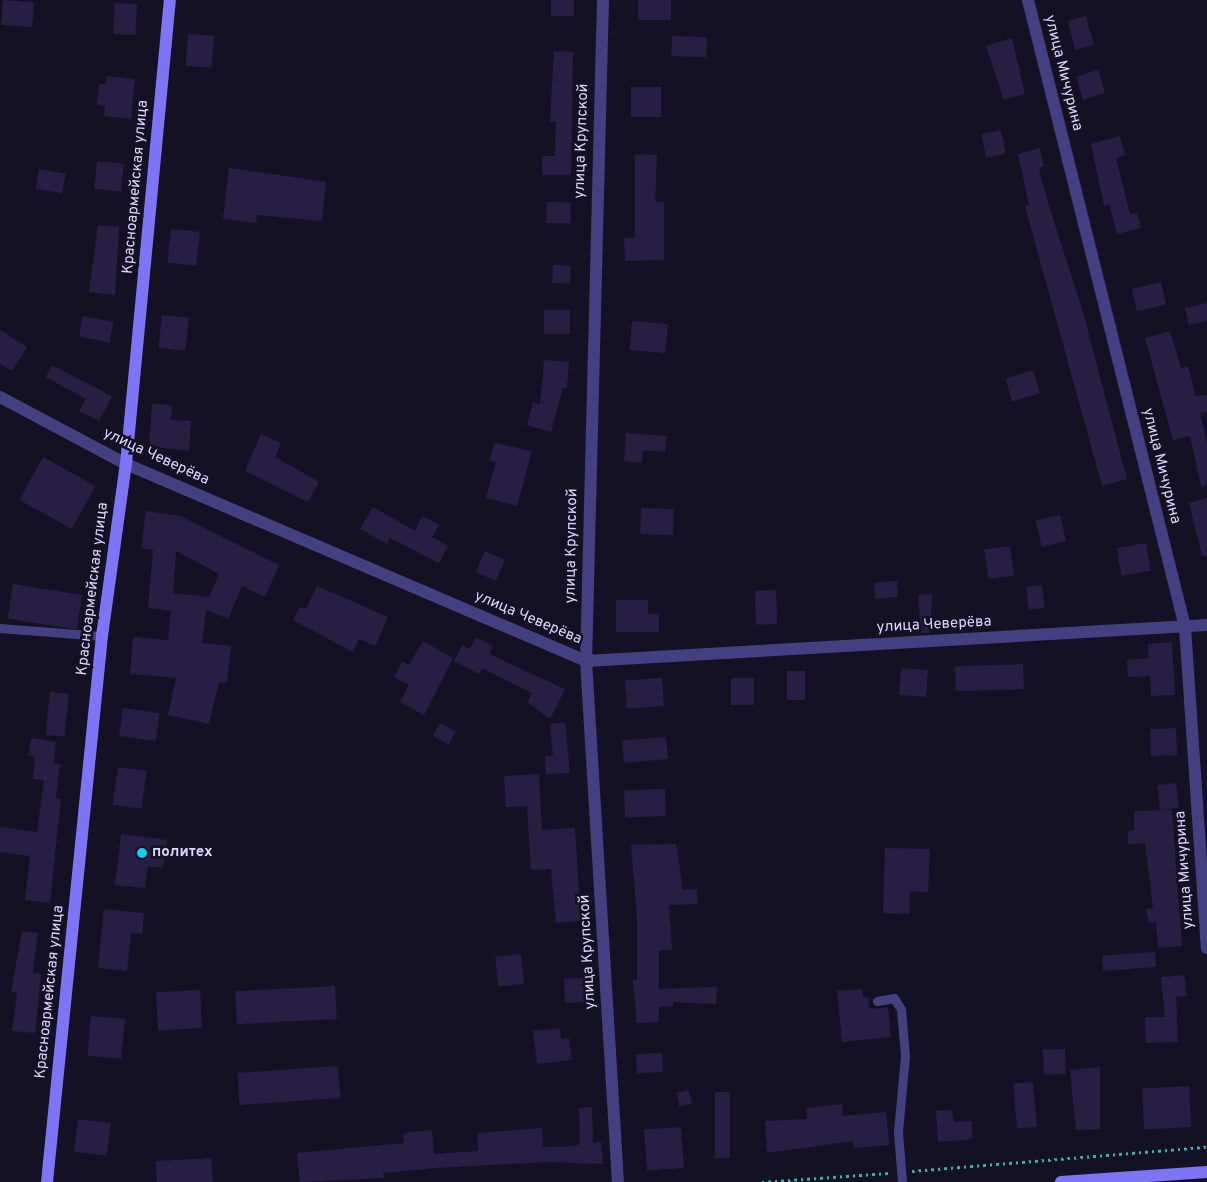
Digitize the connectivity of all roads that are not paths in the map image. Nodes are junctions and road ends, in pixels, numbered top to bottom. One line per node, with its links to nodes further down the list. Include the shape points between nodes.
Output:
1 (170, 0): 5 (main road, Красноармейская улица)
2 (604, 0): 10 (street, улица Крупской)
3 (1028, 0): 7 (street, улица Мичурина)
4 (0, 397): 5 (street, улица Чеверёва)
5 (126, 464): 9 (main road, Красноармейская улица); 10 (street, улица Чеверёва)
6 (1207, 626): 7 (street, улица Чеверёва)
7 (1185, 627): 10 (street, улица Чеверёва); 11 (street, улица Мичурина)
8 (0, 628): 9 (lane)
9 (102, 636): 14 (main road, Красноармейская улица)
10 (586, 661): 15 (street, улица Крупской)
11 (1207, 948)
12 (877, 1001): 16 (lane, via 894,998 901,1009 905,1056 898,1132)
13 (1207, 1172): 17 (main road)
14 (47, 1182)
15 (618, 1182)
16 (902, 1182)
17 (1062, 1182)

